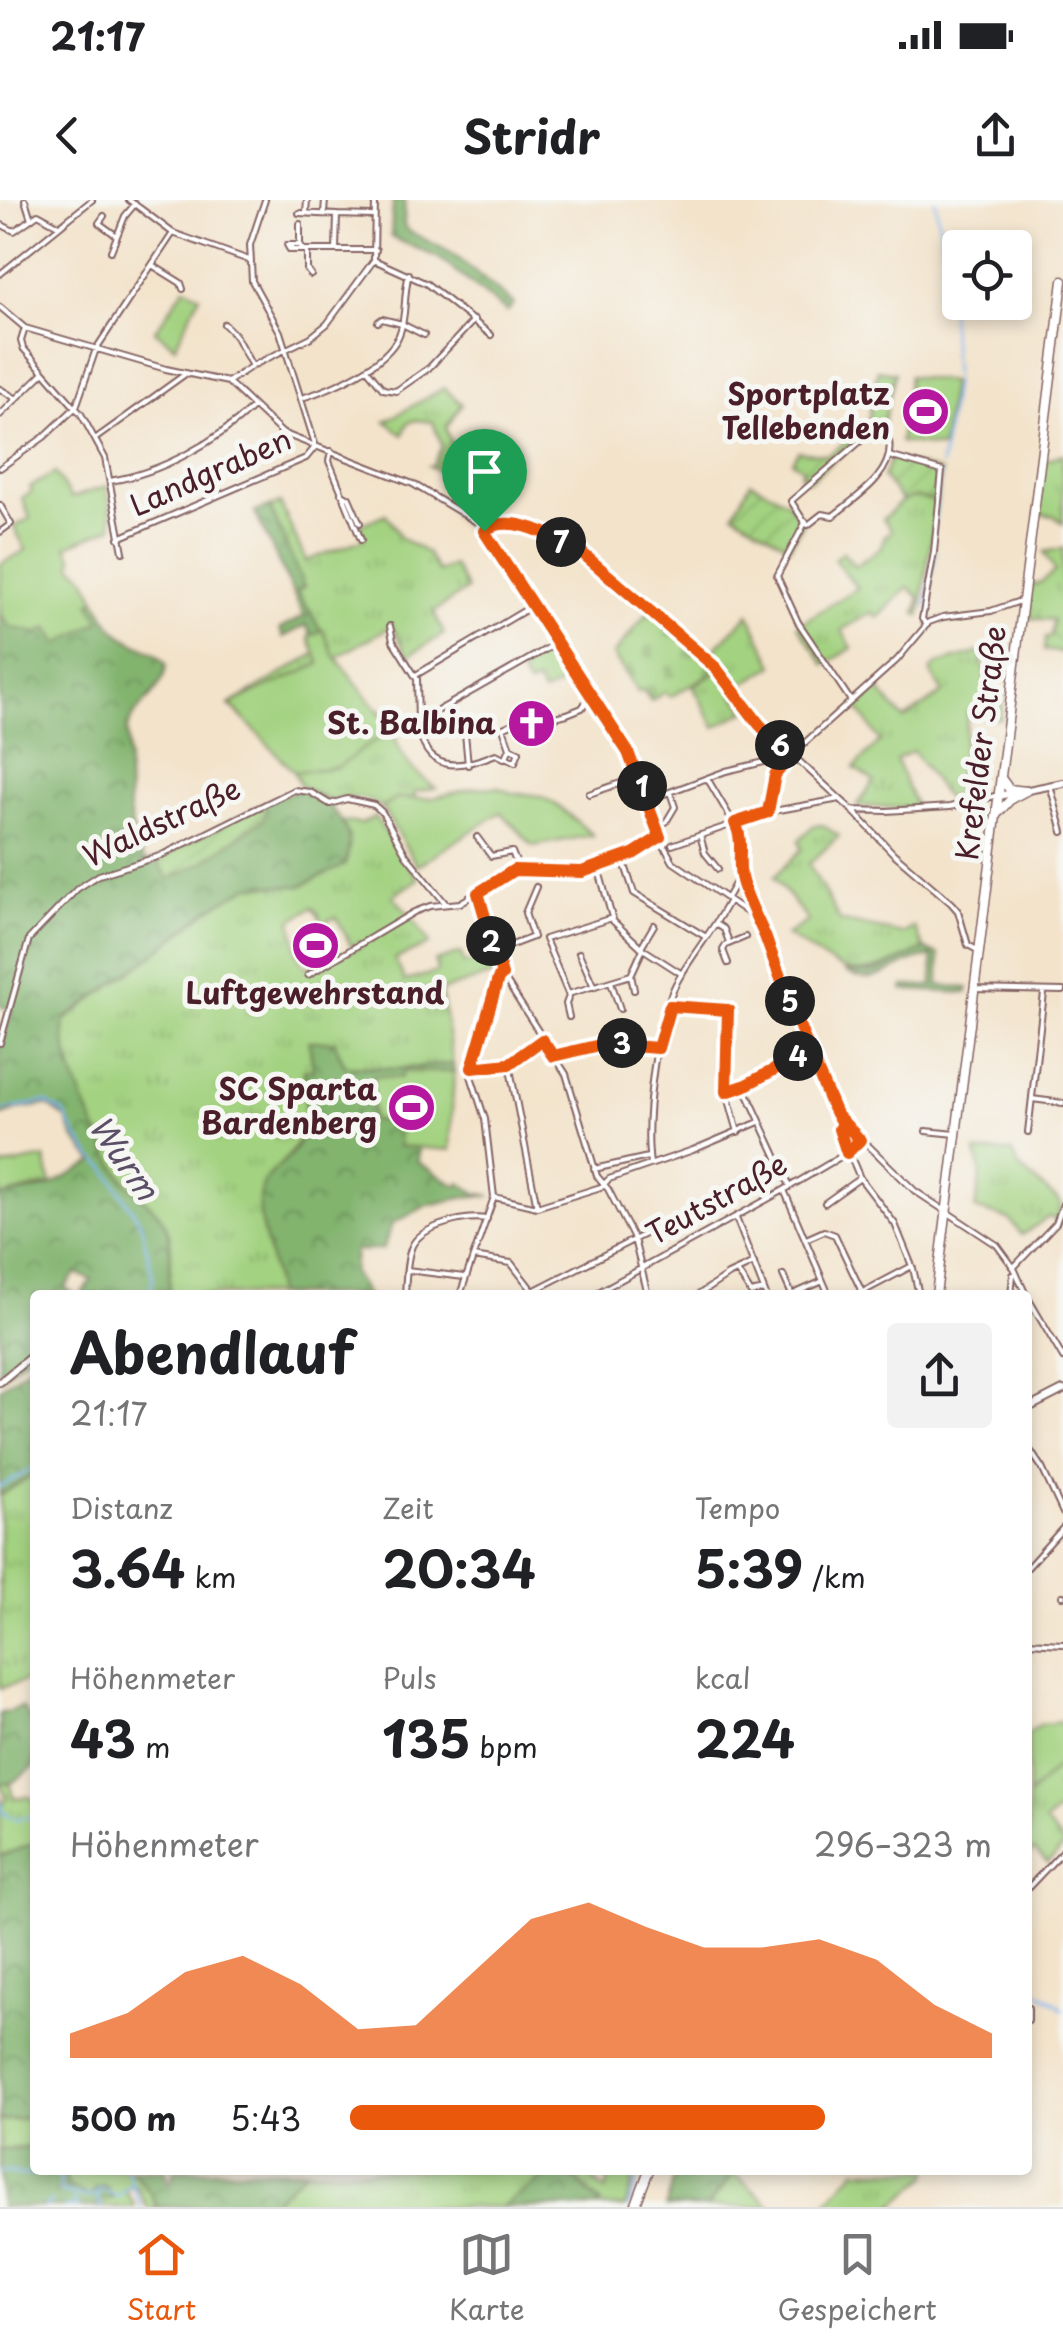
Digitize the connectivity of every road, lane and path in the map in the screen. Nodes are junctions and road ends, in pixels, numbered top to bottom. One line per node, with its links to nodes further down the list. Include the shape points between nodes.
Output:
1 (92, 200): 15 (street)
2 (265, 200): 25 (street)
3 (307, 200): 9 (street, via 301,214)
4 (324, 200): 9 (street)
5 (375, 200): 12 (street)
6 (132, 202): 19 (street); 20 (street)
7 (25, 203): 8 (street); 13 (street)
8 (38, 214): 13 (street); 15 (street)
9 (324, 214): 10 (street)
10 (337, 215): 12 (street); 22 (street)
11 (104, 216): 20 (street, via 99,224)
12 (374, 216): 23 (street)
13 (30, 218): 17 (street, via 18,230)
14 (0, 224): 17 (street)
15 (58, 224): 28 (street)
16 (300, 224): 21 (street)
17 (6, 228): 18 (street)
18 (0, 233)
19 (173, 233): 25 (street); 27 (street)
20 (117, 236): 24 (street)
21 (304, 248): 22 (street); 30 (street)
22 (336, 250): 23 (street)
23 (376, 250): 26 (street)
24 (111, 251)
25 (249, 260): 41 (street, via 254,288)
26 (374, 260): 29 (street); 41 (street, via 320,331)
27 (152, 265): 32 (street); 42 (street)
28 (0, 274)
29 (409, 274): 34 (street); 37 (street)
30 (312, 275)
31 (1063, 281): 69 (main road, Krefelder Straße)
32 (183, 290)
33 (0, 308): 38 (street)
34 (474, 320): 40 (street); 44 (street, via 429,368 396,391 383,389)
35 (378, 322): 37 (street)
36 (224, 324): 43 (street)
37 (402, 324): 39 (street); 44 (street, via 394,344)
38 (25, 328): 42 (street); 45 (street, via 22,344)
39 (424, 335)
40 (491, 335)
41 (284, 348): 43 (street); 49 (street)
42 (96, 350): 46 (street); 52 (street)
43 (252, 366): 47 (street)
44 (366, 368): 49 (street)
45 (44, 372): 50 (street); 52 (street)
46 (186, 374): 47 (street); 54 (street)
47 (228, 382): 51 (street)
48 (0, 389): 50 (street)
49 (302, 398): 55 (street)
50 (17, 399): 53 (street)
51 (253, 407): 55 (street, via 282,433); 59 (street, via 205,443 139,476)
52 (76, 408): 54 (street); 58 (street)
53 (0, 415)
54 (95, 439): 59 (street)
55 (316, 446): 56 (street); 66 (street, Landgraben, via 306,458)
56 (331, 450): 60 (street); 64 (street, via 412,484)
57 (889, 456): 62 (street, via 882,474 833,516); 62 (street, via 889,441 870,433 791,501); 72 (street, via 942,471)
58 (0, 468)
59 (110, 481): 66 (street)
60 (341, 493): 63 (street); 67 (street)
61 (0, 505): 65 (street, via 11,524)
62 (805, 521): 76 (street, via 777,579)
63 (360, 523)
64 (484, 531): 70 (street); 81 (street, via 519,526 581,552 715,667)
65 (0, 532)
66 (119, 538): 68 (street)
67 (361, 540)
68 (123, 552)
69 (1023, 600): 72 (street); 85 (main road, Krefelder Straße)
70 (532, 605): 73 (street); 74 (street)
71 (390, 626): 74 (street, via 392,641)
72 (926, 626): 76 (street)
73 (557, 643): 75 (street); 77 (street)
74 (416, 676): 77 (street)
75 (591, 694): 79 (street, via 568,714 533,714 503,728); 84 (street)
76 (852, 702): 81 (street)
77 (418, 722): 83 (street, via 432,756)
78 (464, 733): 83 (street)
79 (509, 748): 80 (street); 82 (street); 82 (street, via 520,756)
80 (496, 754): 82 (street); 83 (street)
81 (790, 756): 86 (street); 93 (street); 96 (street, via 775,775)
82 (508, 760)
83 (468, 765)
84 (638, 777): 91 (street); 94 (street)
85 (1000, 777): 89 (main road, via 1010,789); 92 (main road, Krefelder Straße)
86 (707, 778): 90 (street); 99 (street)
87 (1063, 782): 88 (main road)
88 (1050, 785): 89 (main road); 100 (street)
89 (1026, 791): 92 (main road); 97 (main road)
90 (670, 792): 94 (street); 98 (street, via 675,807)
91 (588, 794)
92 (998, 796): 95 (street, via 918,810); 97 (main road, Krefelder Straße)
93 (840, 799): 95 (street); 96 (street)
94 (647, 800): 103 (street)
95 (852, 810): 122 (street, via 951,903 968,946)
96 (768, 812): 99 (street)
97 (996, 817): 122 (main road, Krefelder Straße)
98 (666, 822)
99 (735, 823): 101 (street); 109 (street, via 743,846)
100 (1063, 832)
101 (700, 835): 104 (street); 107 (street)
102 (477, 837): 108 (street, via 491,856 512,852)
103 (660, 837): 105 (street); 112 (street, via 679,868)
104 (672, 845)
105 (623, 859): 106 (street); 119 (street, via 634,893)
106 (598, 867): 108 (street, via 572,874); 114 (street)
107 (718, 869)
108 (519, 870): 111 (street)
109 (740, 873): 112 (street); 117 (street)
110 (536, 887): 123 (street, via 525,913 534,935)
111 (478, 893): 113 (street); 123 (street)
112 (728, 898): 115 (street); 117 (street)
113 (446, 904): 127 (street, via 414,912); 141 (street, Waldstraße, via 374,805 347,799 330,804 294,790 160,856 90,879 71,894 29,940)
114 (612, 918): 121 (street); 136 (street, via 545,939)
115 (716, 924): 119 (street); 120 (street)
116 (654, 925): 121 (street)
117 (762, 930): 143 (street)
118 (745, 937): 120 (street)
119 (706, 938): 126 (street)
120 (729, 942): 125 (street, via 723,950)
121 (642, 948): 126 (street); 129 (street)
122 (979, 951): 132 (main road, Krefelder Straße)
123 (494, 952): 128 (street)
124 (579, 953): 131 (street)
125 (728, 963)
126 (682, 974): 137 (street)
127 (308, 975)
128 (502, 975): 140 (street); 147 (street)
129 (631, 975): 130 (street); 133 (street)
130 (610, 982): 131 (street); 138 (street)
131 (594, 988): 136 (street)
132 (974, 989): 135 (street); 158 (main road, Krefelder Straße)
133 (634, 990)
134 (1063, 991): 135 (street)
135 (1044, 993): 151 (street)
136 (568, 994): 139 (street)
137 (670, 1006): 142 (street); 150 (street, via 728,1010)
138 (620, 1009)
139 (568, 1017)
140 (542, 1040): 145 (street); 146 (street)
141 (0, 1043)
142 (658, 1048): 144 (street, via 604,1044); 161 (street)
143 (809, 1051): 149 (street); 154 (street)
144 (562, 1052): 145 (street); 148 (street)
145 (553, 1056): 148 (street)
146 (509, 1064): 147 (street); 171 (street)
147 (472, 1068): 168 (street)
148 (566, 1074): 164 (street)
149 (744, 1086): 150 (street); 153 (street)
150 (726, 1092): 156 (street)
151 (1032, 1099): 152 (street); 157 (street)
152 (1063, 1103)
153 (759, 1122): 156 (street); 162 (street)
154 (842, 1123): 159 (street); 160 (street)
155 (926, 1131): 158 (street)
156 (738, 1132): 163 (street)
157 (1028, 1132)
158 (956, 1134): 172 (main road, Krefelder Straße)
159 (860, 1140): 160 (street, Teutstraße); 172 (street, via 914,1191)
160 (847, 1153): 165 (street); 167 (street, Teutstraße)
161 (649, 1156): 163 (street); 164 (street)
162 (777, 1163): 167 (street); 175 (street)
163 (650, 1164): 166 (street)
164 (594, 1170): 166 (street)
165 (860, 1178): 169 (street); 180 (street, via 889,1213)
166 (604, 1186): 171 (street); 175 (street)
167 (787, 1188): 174 (street, Teutstraße); 176 (street)
168 (494, 1197): 171 (street); 173 (street)
169 (825, 1202)
170 (1063, 1204): 181 (street, via 1056,1224)
171 (537, 1207)
172 (948, 1211): 181 (street, via 996,1245); 202 (main road, Krefelder Straße)
173 (487, 1218): 177 (street); 182 (street, via 460,1220 419,1237)
174 (736, 1218): 178 (street); 179 (street, Teutstraße)
175 (634, 1239): 179 (street); 190 (street)
176 (806, 1239): 186 (street); 199 (street, via 824,1231 836,1235)
177 (472, 1257): 185 (street); 189 (street, via 510,1263)
178 (754, 1264): 183 (street); 195 (street)
179 (642, 1266): 191 (street, Teutstraße); 192 (street)
180 (912, 1267): 200 (street); 201 (street)
181 (1014, 1268): 203 (street); 204 (street)
182 (407, 1270): 185 (street); 187 (street)
183 (736, 1271): 193 (street); 194 (street)
184 (783, 1274): 196 (street)
185 (464, 1277): 188 (street)
186 (823, 1282): 197 (street); 198 (street)
187 (405, 1290)
188 (461, 1290)
189 (532, 1290)
190 (540, 1290)
191 (601, 1290)
192 (647, 1290)
193 (706, 1290)
194 (748, 1290)
195 (764, 1290)
196 (789, 1290)
197 (803, 1290)
198 (827, 1290)
199 (859, 1290)
200 (866, 1290)
201 (918, 1290)
202 (937, 1290)
203 (1012, 1290)
204 (1024, 1290)
205 (1032, 1305): 207 (street)
206 (30, 1357): 208 (main road)
207 (1063, 1358)
208 (0, 1382)
209 (1063, 1390): 210 (main road)
210 (1032, 1406)
211 (1032, 1453): 212 (street)
212 (1063, 1513)
213 (1063, 1528): 214 (street)
214 (1032, 1563)
215 (1032, 1642): 216 (street)
216 (1063, 1644)
217 (1063, 1850): 218 (street)
218 (1032, 1884)
219 (647, 2175): 220 (main road)
220 (635, 2207)

